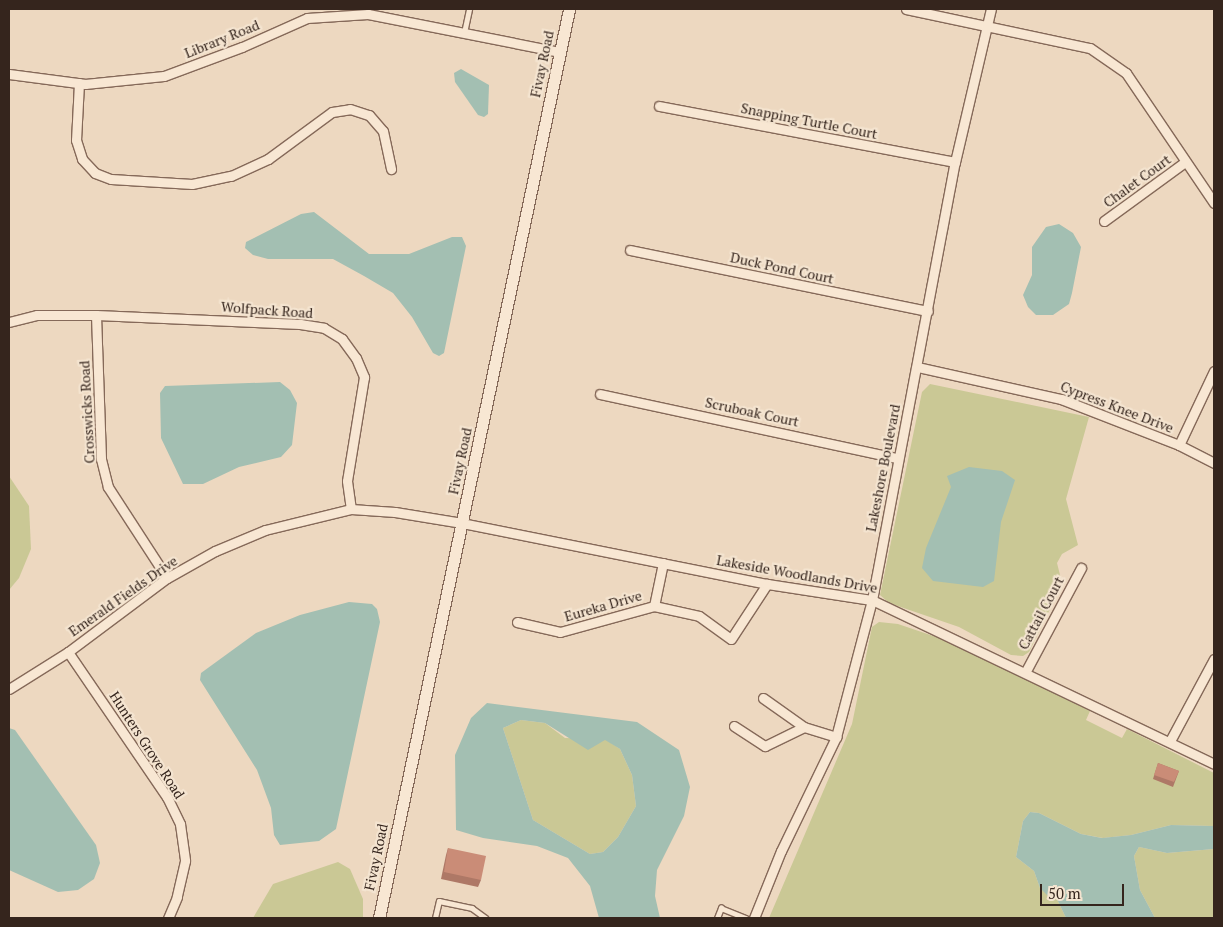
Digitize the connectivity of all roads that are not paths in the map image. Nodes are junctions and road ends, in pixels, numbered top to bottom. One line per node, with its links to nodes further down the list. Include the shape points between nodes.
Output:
1 (470, 9): 7 (lane)
2 (569, 9): 8 (street, Fivay Road)
3 (906, 9): 6 (street)
4 (990, 9): 6 (street, Lakeshore Boulevard)
5 (306, 13): 7 (street, Library Road, via 368,14); 10 (street, Library Road, via 242,47 164,76)
6 (987, 25): 12 (street, Lakeshore Boulevard); 13 (street, via 1090,48 1126,73)
7 (464, 33): 8 (street, Library Road)
8 (560, 52): 28 (street, Fivay Road)
9 (9, 74): 10 (street, Library Road)
10 (79, 83): 14 (street, via 76,140 82,159 95,172 111,178 192,184 231,176 268,159 332,112 350,109 370,115 383,131)
11 (659, 106): 12 (street, Snapping Turtle Court)
12 (955, 162): 18 (street, Lakeshore Boulevard)
13 (1185, 162): 15 (street); 16 (street, Chalet Court)
14 (392, 169)
15 (1214, 203)
16 (1104, 221)
17 (630, 250): 18 (street, Duck Pond Court)
18 (928, 311): 21 (street, Lakeshore Boulevard)
19 (96, 315): 20 (street, Wolfpack Road, via 37,315); 27 (street, Wolfpack Road, via 300,324 324,328 342,339 356,358 364,377 347,481); 31 (street, Crosswicks Road, via 101,459 108,487)
20 (9, 322)
21 (918, 367): 24 (street, Cypress Knee Drive, via 1061,399); 25 (street, Lakeshore Boulevard)
22 (1214, 371): 24 (street)
23 (600, 394): 25 (street, Scruboak Court)
24 (1179, 445): 26 (street, Cypress Knee Drive)
25 (897, 458): 33 (street, Lakeshore Boulevard)
26 (1214, 463)
27 (351, 509): 28 (street, Emerald Fields Drive, via 395,512); 31 (street, Emerald Fields Drive, via 265,530 215,551)
28 (462, 523): 29 (street, Lakeside Woodlands Drive); 47 (street, Fivay Road)
29 (664, 563): 32 (street, Lakeside Woodlands Drive); 34 (street, Eureka Drive)
30 (1081, 568): 38 (street, Cattail Court)
31 (167, 578): 36 (street, Emerald Fields Drive)
32 (767, 584): 33 (street, Lakeside Woodlands Drive); 34 (street, via 731,639 699,616)
33 (872, 600): 38 (street, Lakeside Woodlands Drive); 43 (street, Lakeshore Boulevard)
34 (654, 606): 35 (street, Eureka Drive, via 560,632)
35 (517, 622)
36 (68, 652): 39 (street, Emerald Fields Drive); 46 (street, Hunters Grove Road, via 167,797 180,824 184,861 177,897)
37 (1214, 659): 44 (street)
38 (1026, 671): 44 (street, Lakeside Woodlands Drive)
39 (9, 689)
40 (763, 698): 42 (street)
41 (734, 726): 42 (street, via 765,746)
42 (804, 727): 43 (street)
43 (836, 736): 52 (street, Lakeshore Boulevard, via 781,851)
44 (1170, 741): 45 (street, Lakeside Woodlands Drive)
45 (1214, 764)
46 (168, 918)
47 (379, 918)
48 (435, 918): 49 (lane, via 439,901 472,908)
49 (486, 918)
50 (717, 918): 51 (lane, via 721,908)
51 (746, 918)
52 (754, 918)

